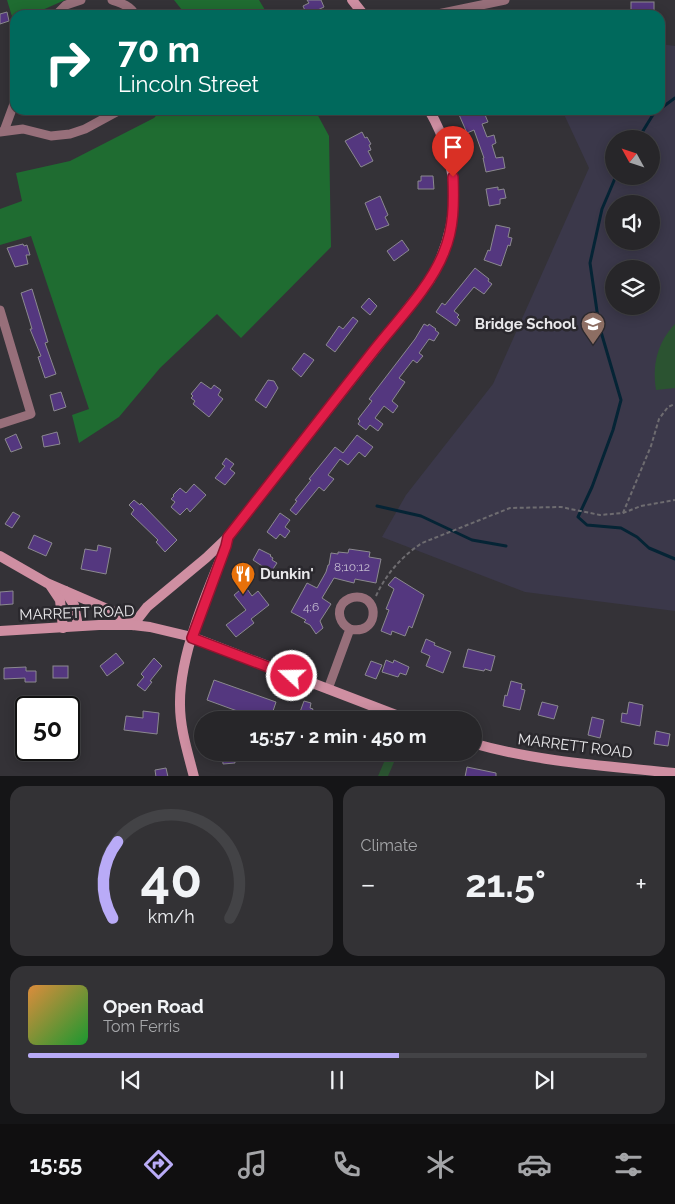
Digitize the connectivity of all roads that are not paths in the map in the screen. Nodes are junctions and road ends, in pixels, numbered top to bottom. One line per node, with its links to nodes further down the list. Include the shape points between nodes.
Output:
1 (81, 0): 5 (street)
2 (112, 0): 6 (street)
3 (352, 0): 7 (street)
4 (505, 0): 8 (street)
5 (62, 10)
6 (132, 10)
7 (360, 10)
8 (457, 10)
9 (10, 113): 12 (street)
10 (111, 115): 12 (street, via 70,134 51,136 23,129)
11 (431, 115): 15 (street, via 447,147 453,177 450,235 438,266)
12 (2, 132)
13 (0, 310): 14 (street, via 31,414)
14 (0, 424)
15 (228, 537): 19 (street, via 147,607); 24 (street)
16 (0, 556): 17 (street)
17 (47, 583): 18 (street); 21 (street, via 60,600)
18 (65, 591): 19 (street, via 112,611); 20 (street, via 74,605)
19 (132, 625): 20 (street, MARRETT ROAD); 24 (street, MARRETT ROAD)
20 (78, 626): 21 (street, MARRETT ROAD)
21 (63, 628): 23 (street, MARRETT ROAD)
22 (350, 629): 22 (street, via 340,617 341,606 350,598 361,597 370,604 373,614 370,624 361,630); 25 (street)
23 (0, 631)
24 (192, 638): 25 (street, MARRETT ROAD); 29 (street, via 182,672 180,704 181,723)
25 (328, 689): 26 (street, MARRETT ROAD)
26 (385, 711)
27 (482, 746): 28 (street, MARRETT ROAD, via 519,755)
28 (675, 773)
29 (194, 776)

